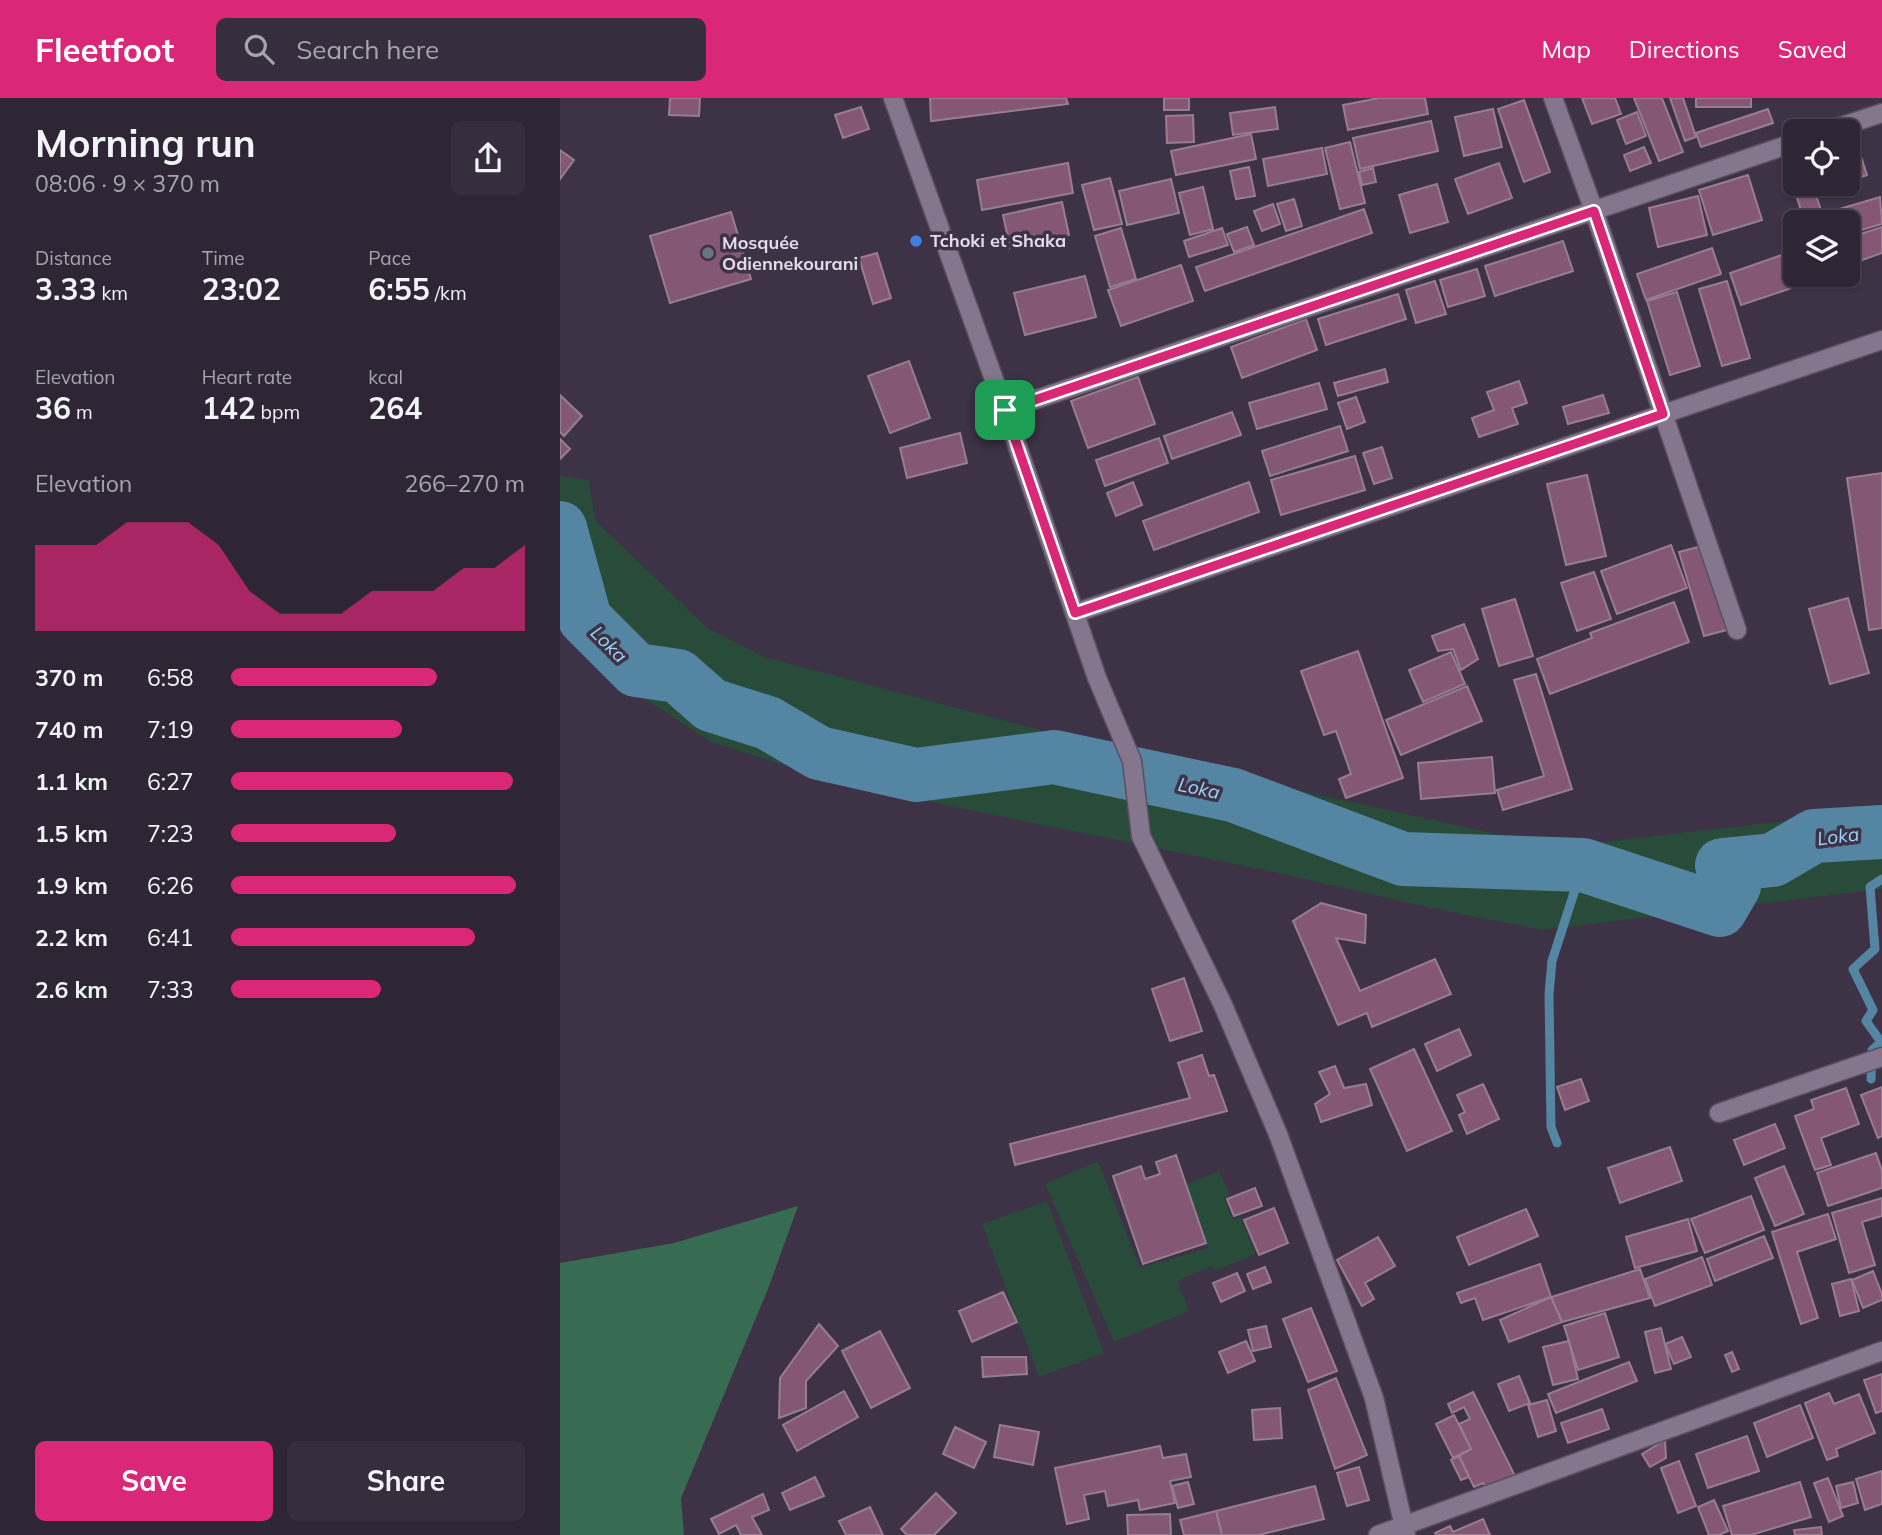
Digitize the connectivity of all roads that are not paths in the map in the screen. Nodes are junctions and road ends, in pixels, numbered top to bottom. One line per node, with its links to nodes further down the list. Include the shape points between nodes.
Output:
1 (893, 98): 8 (street)
2 (1553, 98): 6 (street)
3 (1882, 113): 4 (street)
4 (1860, 120)
5 (1783, 146): 6 (street)
6 (1594, 211): 8 (street); 9 (street)
7 (1882, 340): 9 (street)
8 (1005, 410): 10 (street)
9 (1663, 414): 10 (street); 11 (street)
10 (1075, 613): 15 (street, via 1132,761 1141,836 1223,1005 1278,1134 1374,1398)
11 (1737, 630)
12 (1882, 1058): 13 (street)
13 (1719, 1113)
14 (1882, 1351): 15 (street, via 1477,1498)
15 (1405, 1531): 16 (street)
16 (1378, 1535)

